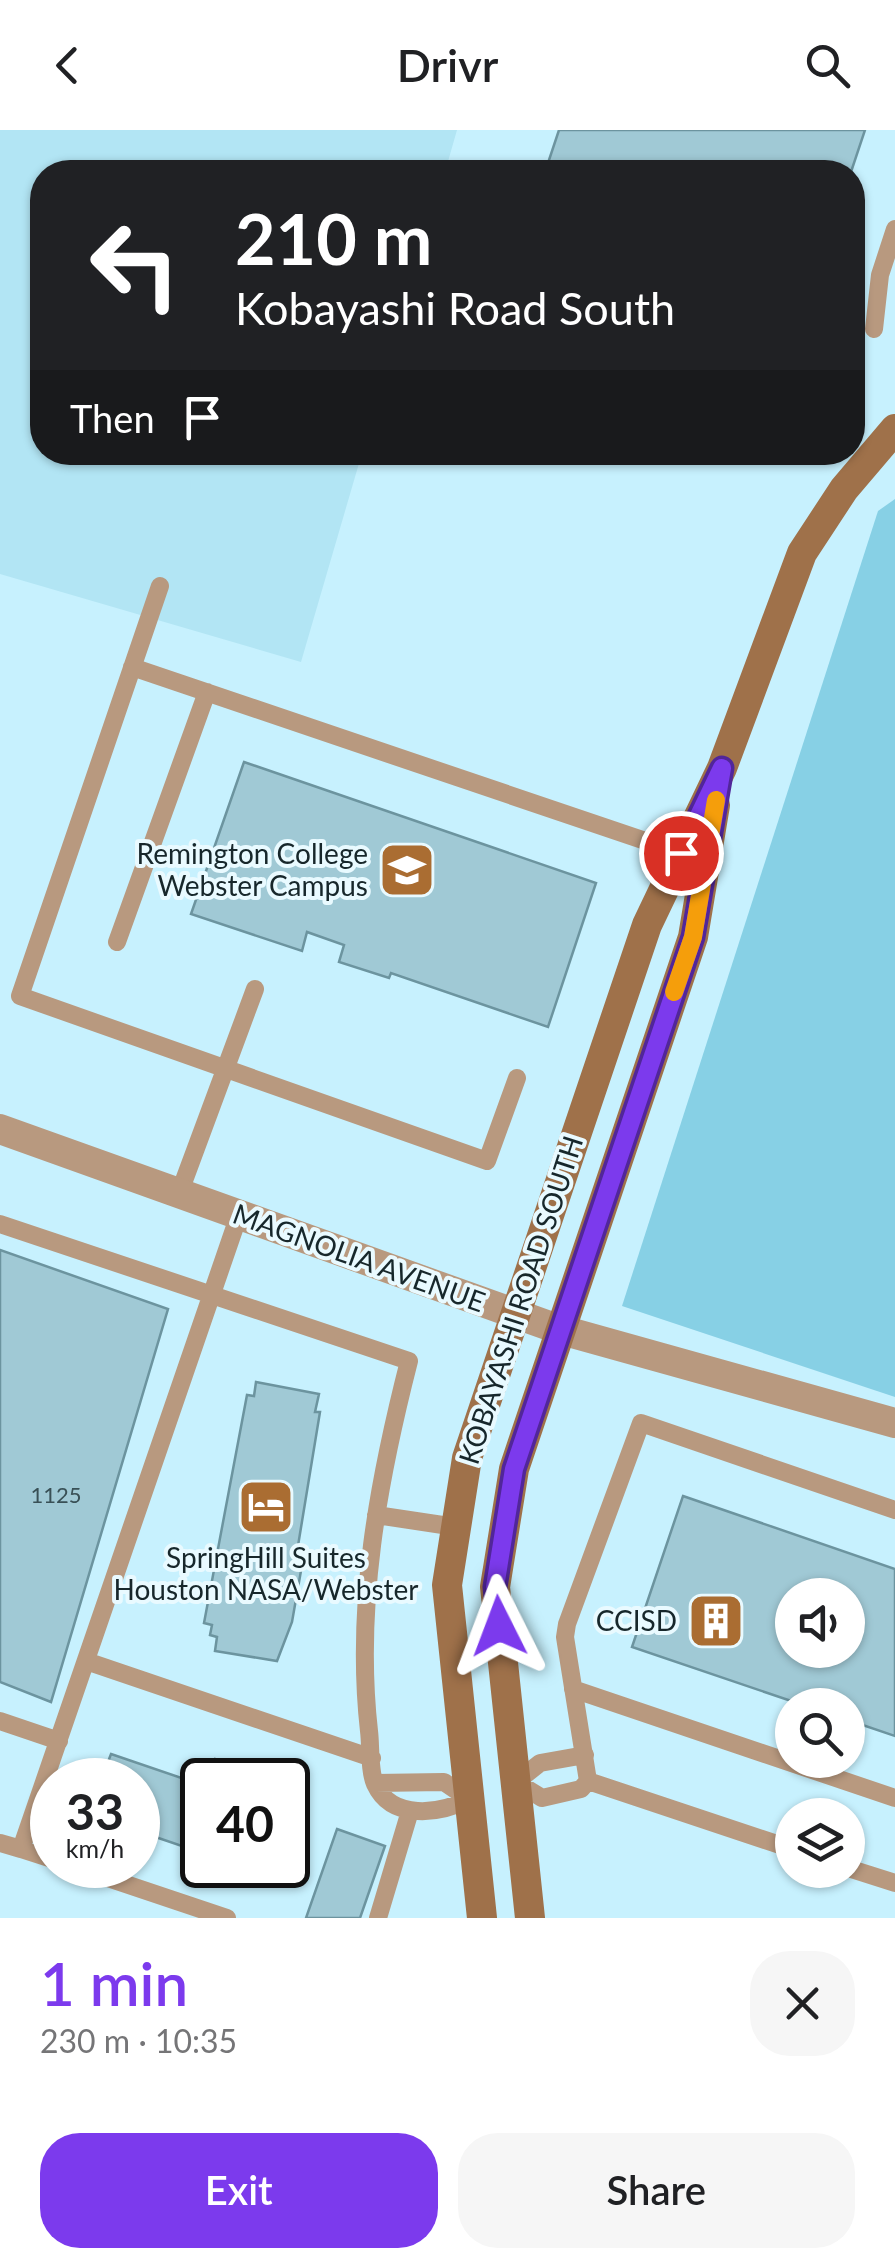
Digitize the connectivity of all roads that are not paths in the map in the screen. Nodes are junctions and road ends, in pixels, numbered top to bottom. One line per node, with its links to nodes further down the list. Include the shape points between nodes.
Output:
1 (895, 229): 2 (lane, via 880,274)
2 (874, 328)
3 (895, 429): 4 (street, KOBAYASHI ROAD SOUTH)
4 (865, 464)
5 (864, 465): 9 (street, KOBAYASHI ROAD SOUTH, via 802,552)
6 (160, 586): 7 (lane)
7 (132, 667): 8 (lane); 13 (lane, via 20,996)
8 (207, 692): 10 (lane); 11 (lane)
9 (722, 768): 10 (street, KOBAYASHI ROAD SOUTH); 21 (street, KOBAYASHI ROAD SOUTH, via 693,937)
10 (681, 853): 20 (street, KOBAYASHI ROAD SOUTH, via 647,925)
11 (117, 942)
12 (254, 989): 13 (lane)
13 (226, 1068): 14 (lane, via 487,1161); 16 (lane)
14 (517, 1078)
15 (0, 1129): 16 (street, MAGNOLIA AVENUE)
16 (179, 1194): 17 (street, MAGNOLIA AVENUE)
17 (239, 1215): 19 (lane); 20 (street, MAGNOLIA AVENUE)
18 (0, 1224): 19 (lane)
19 (211, 1296): 24 (lane, via 410,1361); 26 (lane)
20 (513, 1314): 21 (street, MAGNOLIA AVENUE); 25 (street, KOBAYASHI ROAD SOUTH, via 467,1458)
21 (558, 1330): 22 (street, MAGNOLIA AVENUE); 33 (street, KOBAYASHI ROAD SOUTH, via 514,1469 495,1587)
22 (895, 1423)
23 (895, 1510): 27 (lane, via 641,1423 567,1624)
24 (376, 1515): 25 (lane); 31 (lane, via 363,1676)
25 (456, 1527): 36 (street, KOBAYASHI ROAD SOUTH, via 447,1585)
26 (86, 1661): 29 (lane); 31 (lane)
27 (574, 1688): 30 (lane); 35 (lane)
28 (0, 1722): 29 (lane)
29 (58, 1741): 40 (lane)
30 (584, 1755): 32 (lane); 33 (lane, via 540,1762)
31 (372, 1758): 34 (lane)
32 (588, 1781): 33 (lane, via 582,1789 542,1798); 39 (lane)
33 (516, 1782): 36 (street); 48 (street, KOBAYASHI ROAD SOUTH)
34 (375, 1783): 36 (lane, via 444,1782); 37 (lane, via 392,1804)
35 (895, 1798)
36 (469, 1799): 37 (lane, via 449,1809); 47 (street, KOBAYASHI ROAD SOUTH)
37 (410, 1811): 46 (lane)
38 (0, 1842): 40 (lane)
39 (775, 1843)
40 (22, 1849): 41 (lane)
41 (30, 1852)
42 (865, 1874): 43 (lane)
43 (895, 1884)
44 (138, 1888): 45 (lane)
45 (227, 1918)
46 (378, 1918)
47 (482, 1918)
48 (530, 1918)

